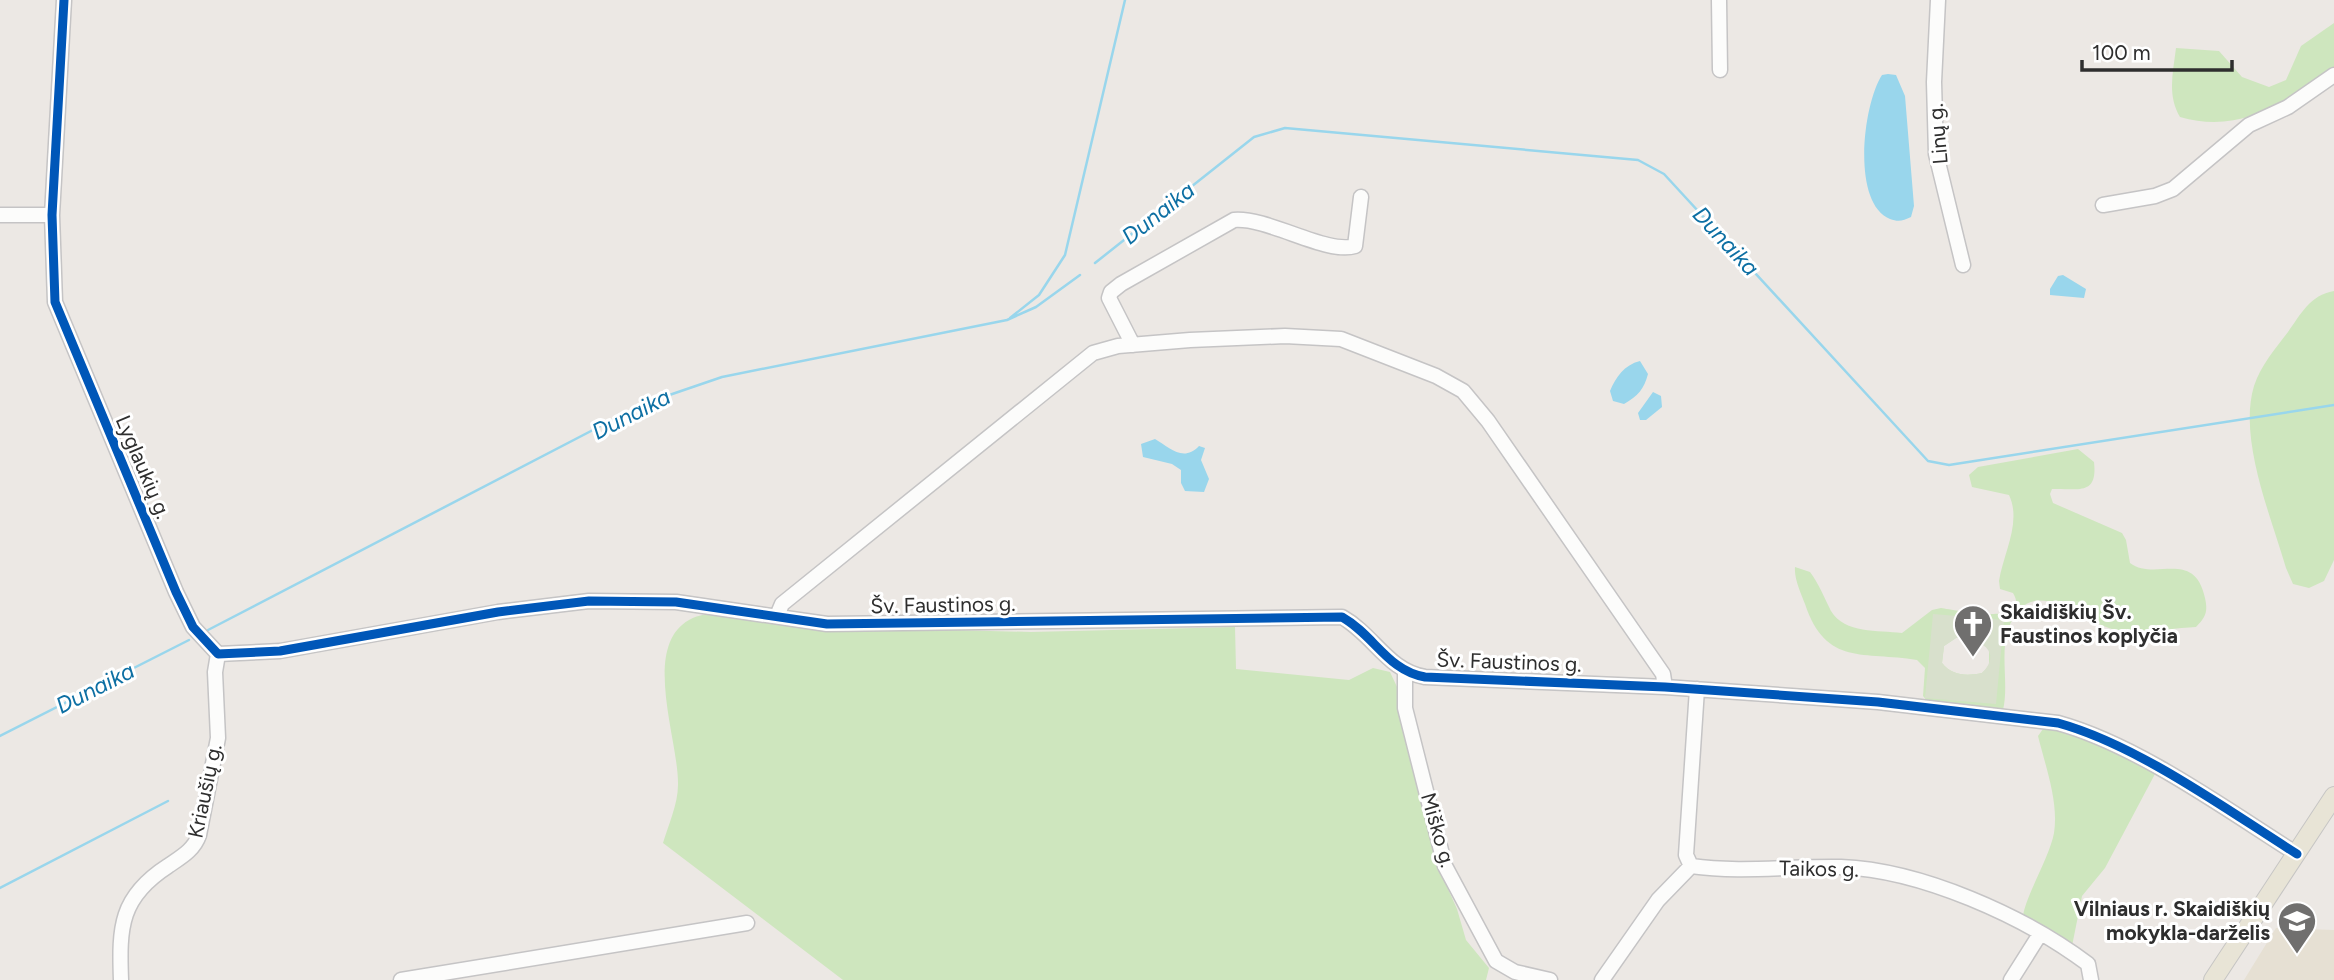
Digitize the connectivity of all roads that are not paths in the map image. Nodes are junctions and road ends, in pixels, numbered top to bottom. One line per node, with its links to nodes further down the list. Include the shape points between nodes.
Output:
1 (64, 0): 9 (street, Lyglaukių g.)
2 (1719, 0): 4 (street)
3 (1938, 0): 10 (street, Linų g., via 1936,153)
4 (1720, 70)
5 (2334, 75): 7 (street, via 2288,107 2241,131 2173,189)
6 (1361, 197): 11 (street, via 1355,246 1348,248 1247,219 1234,220 1121,284 1109,298)
7 (2103, 205)
8 (0, 215): 9 (street)
9 (52, 215): 13 (street, Lyglaukių g., via 55,302 176,592 193,626)
10 (1963, 265)
11 (1133, 345): 12 (street, via 1106,349 1079,362 782,604); 15 (street, via 1285,336 1341,339 1436,376 1462,391 1488,421 1663,674)
12 (777, 616): 13 (street, Šv. Faustinos g., via 676,602 589,601 498,612 280,651); 14 (street, Šv. Faustinos g., via 827,624 1342,617 1369,636)
13 (218, 654): 22 (street, Kriaušių g., via 218,738 199,835 191,849 149,878 128,906 122,925)
14 (1405, 674): 15 (street, Šv. Faustinos g.); 24 (street, Miško g., via 1405,708 1445,866 1496,961 1514,972)
15 (1665, 687): 16 (street, Šv. Faustinos g.)
16 (1698, 689): 18 (street, Šv. Faustinos g., via 1878,702 2059,723 2163,772); 19 (street, via 1686,855)
17 (2334, 796): 18 (main road)
18 (2297, 854): 28 (main road)
19 (1690, 866): 21 (street, Taikos g., via 1873,870 1950,892); 25 (street, via 1658,900)
20 (747, 923): 23 (street)
21 (2040, 934): 26 (street); 27 (street, Taikos g., via 2088,964)
22 (121, 980)
23 (401, 980)
24 (1550, 980)
25 (1602, 980)
26 (2011, 980)
27 (2091, 980)
28 (2213, 980)

